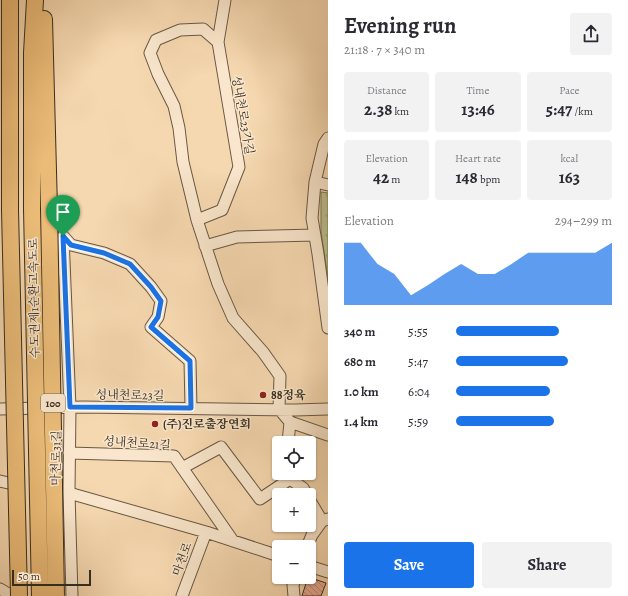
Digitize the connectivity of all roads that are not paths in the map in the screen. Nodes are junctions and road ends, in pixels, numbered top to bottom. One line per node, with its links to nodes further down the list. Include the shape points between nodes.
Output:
1 (10, 0): 40 (highway, 수도권제1순환고속도로, bridge, via 10,210)
2 (35, 0): 41 (highway, 수도권제1순환고속도로 / 100, bridge, via 32,53 32,209)
3 (43, 0): 42 (highway, 수도권제1순환고속도로 / 100, bridge)
4 (225, 0): 5 (street, 성내천로23가길)
5 (218, 42): 9 (street, 성내천로23가길, via 239,166 222,210); 9 (street, via 203,29 180,30 156,40 150,53 174,106 183,162)
6 (328, 138): 7 (street, via 324,144)
7 (315, 182): 8 (street); 10 (street, via 312,218)
8 (328, 185)
9 (197, 220): 11 (street)
10 (315, 235): 11 (street, via 237,238); 12 (street)
11 (205, 246): 16 (street, via 233,318 280,376)
12 (328, 328)
13 (70, 407): 14 (street, 성내천로23길); 14 (street, 마천로31길, via 63,236 71,245 104,253 130,264 151,287 161,301 158,317 151,327 190,361); 15 (street, 성내천로23길); 21 (street, 마천로31길)
14 (191, 408): 16 (street, 성내천로23길)
15 (0, 409)
16 (279, 409): 17 (street, 성내천로23길); 18 (street)
17 (328, 409)
18 (290, 422): 19 (street); 20 (street)
19 (328, 435)
20 (289, 436)
21 (69, 453): 22 (street, 성내천로21길, via 174,456); 28 (street, 마천로31길)
22 (182, 468): 23 (street, via 221,448 260,499); 33 (street, 성내천로21길)
23 (285, 480)
24 (294, 480): 27 (street)
25 (0, 481): 26 (street)
26 (13, 484)
27 (303, 488)
28 (69, 493): 31 (street); 43 (street, 마천로31길)
29 (316, 508): 30 (street)
30 (325, 520): 32 (street)
31 (206, 532): 33 (street); 44 (street, 마천로)
32 (310, 540)
33 (233, 541): 34 (street)
34 (272, 554)
35 (316, 568): 36 (street)
36 (328, 572)
37 (293, 584): 45 (street)
38 (0, 589): 39 (street)
39 (12, 596)
40 (19, 596)
41 (40, 596)
42 (56, 596)
43 (72, 596)
44 (182, 596)
45 (294, 596)

